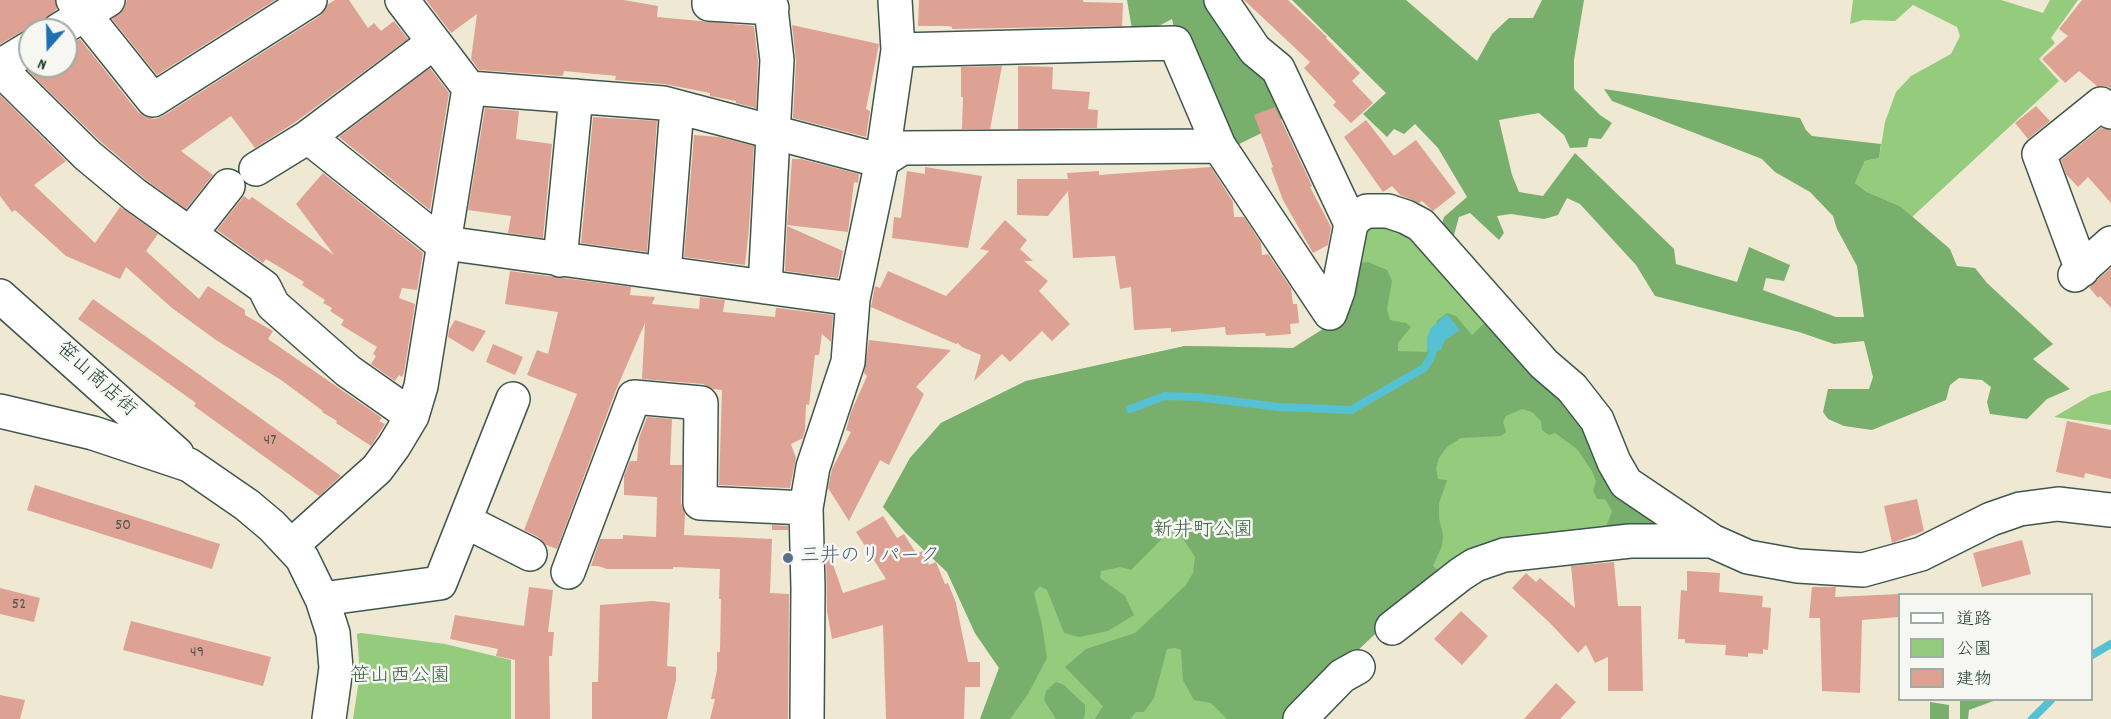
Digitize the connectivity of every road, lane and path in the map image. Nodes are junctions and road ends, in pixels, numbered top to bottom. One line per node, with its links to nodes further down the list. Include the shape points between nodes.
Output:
1 (310, 0): 7 (street, via 153,100)
2 (402, 0): 8 (street)
3 (709, 0): 6 (street, via 710,4)
4 (896, 0): 9 (street)
5 (1221, 0): 22 (street, via 1255,50 1278,69)
6 (771, 4): 16 (street, via 777,60)
7 (81, 11)
8 (433, 43): 12 (street); 17 (street)
9 (898, 50): 18 (street, via 1175,43); 19 (street)
10 (18, 56): 11 (street)
11 (0, 67): 23 (street, via 87,155)
12 (469, 88): 13 (street); 24 (street)
13 (576, 96): 14 (street); 26 (street)
14 (677, 107): 16 (street); 27 (street)
15 (2111, 112): 25 (street, via 2100,104 2039,154 2078,272)
16 (774, 133): 19 (street); 28 (street)
17 (308, 137): 20 (street); 24 (street)
18 (1219, 146): 19 (street, via 902,148); 22 (street, via 1330,313)
19 (882, 161): 30 (street)
20 (256, 169)
21 (228, 186): 23 (street)
22 (1351, 224): 38 (street, via 1367,211 1388,211 1421,225 1544,364 1572,388 1597,420 1626,483)
23 (190, 234): 33 (street, via 264,287 273,305 348,372)
24 (445, 243): 26 (street); 33 (street, via 421,386)
25 (2111, 243)
26 (561, 260): 27 (street)
27 (664, 273): 28 (street)
28 (765, 287): 30 (street)
29 (0, 296): 34 (street, 笹山商店街)
30 (853, 299): 35 (street, via 849,362 813,467)
31 (513, 399): 37 (street)
32 (0, 411): 34 (street, via 93,433)
33 (412, 416): 39 (street, via 377,469)
34 (189, 465): 39 (street, via 247,505)
35 (806, 508): 41 (street, via 700,503 701,403 634,397); 46 (street)
36 (2111, 510): 38 (street, via 2058,504 2020,510 1991,519 1921,554 1863,570 1798,566 1748,557)
37 (465, 521): 40 (street); 42 (street, via 440,583)
38 (1712, 541): 43 (street, via 1630,541 1504,555 1461,574)
39 (291, 546): 42 (street, via 302,558)
40 (530, 554)
41 (568, 572)
42 (322, 599): 45 (street, via 333,633 336,668)
43 (1392, 628)
44 (1358, 667): 47 (street, via 1342,676)
45 (329, 719)
46 (807, 719)
47 (1300, 719)

